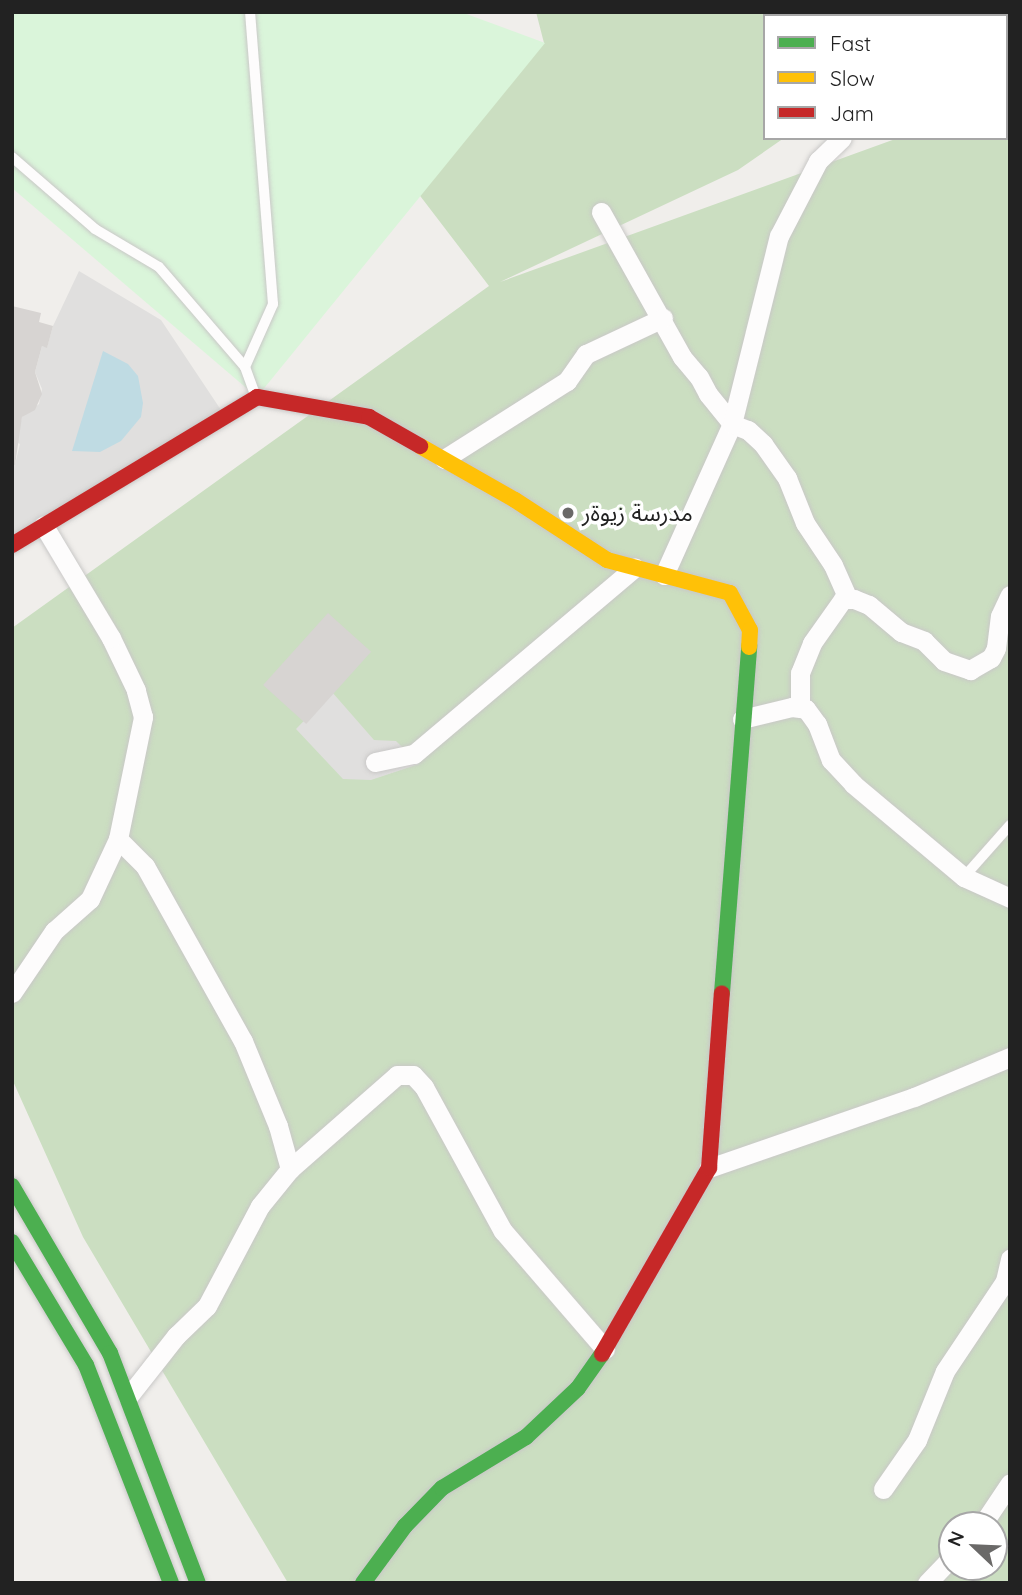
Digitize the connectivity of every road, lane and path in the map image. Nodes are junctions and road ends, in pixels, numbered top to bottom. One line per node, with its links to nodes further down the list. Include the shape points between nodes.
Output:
1 (250, 12): 6 (lane, via 273,304)
2 (840, 140): 8 (street, via 818,161 779,236)
3 (12, 157): 6 (lane, via 96,229 159,267)
4 (601, 212): 5 (street)
5 (663, 318): 8 (street, via 682,356); 9 (street, via 586,354 567,381)
6 (246, 367): 7 (lane)
7 (257, 397): 9 (street, via 369,417); 10 (street)
8 (733, 424): 13 (street); 15 (street, via 748,430 780,468)
9 (444, 459): 12 (street, via 607,560)
10 (44, 526): 11 (street); 20 (street, via 111,638 144,717)
11 (12, 545)
12 (635, 567): 13 (street); 18 (street, via 414,754)
13 (664, 575): 17 (street, via 730,593 735,602 750,630)
14 (1010, 595): 15 (street, via 1000,616 991,658 970,670 944,661 924,641 901,632 869,605)
15 (848, 599): 16 (street, via 843,599 812,643 800,673)
16 (800, 706): 17 (street); 21 (street, via 812,715 824,747 840,770)
17 (742, 719): 25 (street)
18 (375, 762)
19 (1010, 825): 21 (lane)
20 (118, 839): 23 (street, via 90,899 54,931); 26 (street, via 145,866 243,1041 278,1126)
21 (964, 877): 22 (street)
22 (1010, 898)
23 (12, 993)
24 (1010, 1057): 25 (street, via 914,1097)
25 (709, 1168): 30 (street)
26 (290, 1169): 30 (street, via 397,1074 414,1076 425,1087 503,1231); 31 (street, via 260,1206 207,1306 176,1336)
27 (12, 1186): 31 (street, via 99,1331)
28 (12, 1242): 35 (street, via 86,1364)
29 (1010, 1259): 33 (street, via 1005,1282 945,1371 917,1440)
30 (604, 1349): 37 (street, via 578,1388 544,1422 506,1450 461,1473 423,1506)
31 (128, 1397): 36 (street)
32 (1010, 1483): 34 (street)
33 (883, 1489)
34 (991, 1511)
35 (171, 1583)
36 (198, 1583)
37 (363, 1583)

